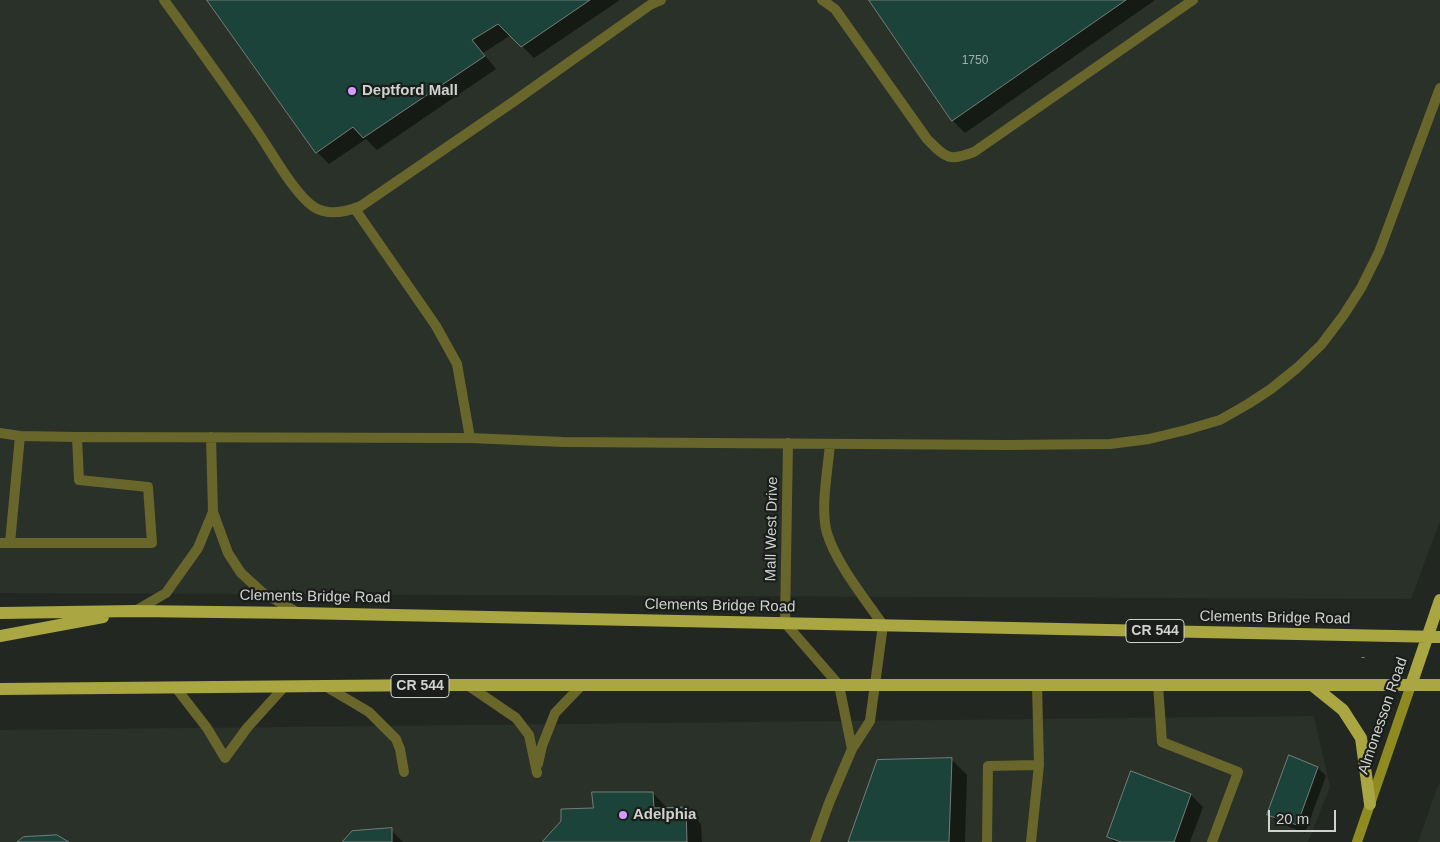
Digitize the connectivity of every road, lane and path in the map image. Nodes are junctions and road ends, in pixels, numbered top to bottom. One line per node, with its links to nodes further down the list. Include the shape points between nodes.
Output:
1 (164, 0): 6 (lane, via 306,200 315,208 334,213)
2 (661, 0): 6 (lane)
3 (822, 0): 4 (lane, via 835,9 927,139 943,155 958,158 974,152)
4 (1193, 0)
5 (1440, 88): 13 (lane, via 1379,252 1361,288 1321,345 1297,368 1248,404 1220,420 1186,430 1110,444)
6 (355, 209): 11 (lane, via 436,326 457,364)
7 (0, 433): 8 (lane)
8 (20, 436): 9 (lane); 15 (lane)
9 (78, 437): 10 (lane); 15 (lane, via 79,480 148,487 152,543)
10 (211, 437): 11 (lane); 14 (lane)
11 (470, 438): 12 (lane, via 563,442)
12 (788, 443): 13 (lane); 20 (lane, Mall West Drive)
13 (830, 444): 21 (lane, via 825,506 827,532 841,562)
14 (213, 512): 17 (lane, via 198,548 166,593); 19 (lane, via 228,553 241,573 263,593)
15 (5, 543)
16 (1440, 600): 23 (main road, Almonesson Road)
17 (135, 611): 18 (main road, Clements Bridge Road / CR 544); 19 (main road, Clements Bridge Road / CR 544); 22 (main road)
18 (0, 613)
19 (299, 613): 20 (main road, Clements Bridge Road / CR 544)
20 (785, 623): 21 (main road, Clements Bridge Road / CR 544); 28 (lane)
21 (883, 625): 23 (main road, Clements Bridge Road / CR 544); 36 (lane)
22 (0, 636)
23 (1427, 637): 24 (main road, Clements Bridge Road / CR 544); 32 (main road, Almonesson Road)
24 (1440, 637)
25 (1363, 657): 26 (path)
26 (1363, 662)
27 (1440, 684): 32 (main road, CR 544)
28 (839, 685): 35 (main road, CR 544); 36 (main road, CR 544); 40 (lane)
29 (1036, 685): 30 (main road, CR 544); 36 (main road, CR 544); 41 (lane)
30 (1158, 685): 31 (main road, CR 544); 47 (lane, via 1162,742 1238,772)
31 (1312, 685): 32 (main road, CR 544); 43 (main road, via 1343,710 1361,738)
32 (1411, 685): 43 (main road, Almonesson Road)
33 (325, 686): 34 (main road, CR 544); 37 (main road, CR 544); 42 (lane, via 369,712 396,739)
34 (468, 686): 35 (main road, CR 544); 35 (lane, via 516,718 529,735 537,773 542,746 555,713)
35 (581, 686)
36 (875, 686): 40 (lane, via 870,721)
37 (284, 687): 38 (main road, CR 544); 38 (lane, via 246,728 225,758 208,728)
38 (176, 688): 39 (main road, CR 544)
39 (0, 689)
40 (852, 749): 44 (lane)
41 (1039, 765): 45 (lane, via 988,766); 46 (lane)
42 (404, 772)
43 (1370, 804): 48 (main road, Almonesson Road)
44 (814, 842)
45 (987, 842)
46 (1031, 842)
47 (1212, 842)
48 (1357, 842)

